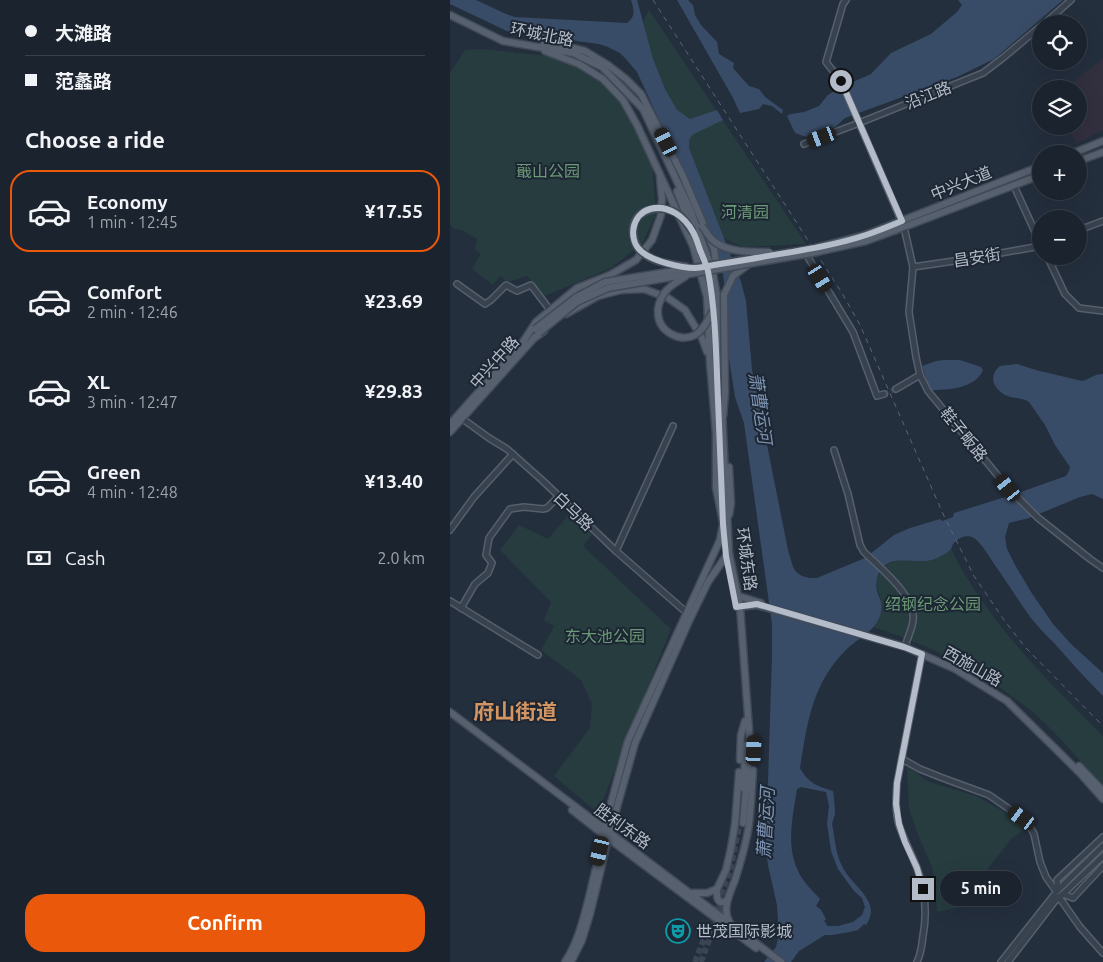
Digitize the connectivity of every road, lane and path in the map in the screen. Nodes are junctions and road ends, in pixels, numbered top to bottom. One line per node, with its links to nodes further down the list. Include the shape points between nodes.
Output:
1 (846, 0): 9 (street, 鞋子畈路, via 826,62 841,81)
2 (1072, 0): 4 (street, 沿江路)
3 (450, 15): 7 (main road, 环城北路, via 503,41)
4 (1055, 15)
5 (450, 19): 7 (main road, 环城北路, via 502,43)
6 (1032, 34): 9 (street, 沿江路, via 983,72)
7 (538, 47): 8 (main road, 环城北路, via 573,52 602,67); 16 (main road, via 579,64 603,79 623,100); 54 (main road, via 551,43 585,51 608,65 641,94 682,174 714,249 727,373 725,409 731,504)
8 (643, 108): 19 (main road, 环城北路); 27 (main road, bridge, via 702,226 713,241 744,252)
9 (859, 123): 11 (street, 沿江路); 21 (street, 鞋子畈路)
10 (1103, 141): 12 (main road)
11 (804, 144)
12 (1087, 148)
13 (1103, 152): 14 (main road)
14 (1087, 158)
15 (1032, 170): 21 (main road, 中兴大道)
16 (660, 172): 35 (main road, via 661,214 652,240 636,260 577,288); 41 (main road, via 693,246 707,297)
17 (1032, 179): 18 (main road, 中兴大道)
18 (1014, 186): 21 (main road, 中兴大道); 22 (street)
19 (688, 210): 25 (main road, 环城北路, bridge); 32 (main road, 环城北路)
20 (1103, 221): 23 (street)
21 (903, 224): 24 (main road, 中兴大道); 31 (street, 鞋子畈路)
22 (1032, 226)
23 (1087, 227)
24 (893, 228): 27 (main road, bridge); 28 (main road, bridge, via 866,241)
25 (693, 232): 32 (main road, 环城北路); 33 (main road, bridge, via 680,216 662,208 644,211 634,223 633,233 640,251 652,259)
26 (1032, 248): 31 (street, 昌安街)
27 (786, 253): 33 (main road, bridge)
28 (806, 254): 29 (main road, bridge); 44 (street, via 854,332 877,396)
29 (749, 264): 33 (main road, bridge); 46 (main road, bridge, via 733,276 724,295)
30 (1050, 265): 37 (street, via 1065,294 1079,308)
31 (913, 267): 42 (street, 鞋子畈路, via 909,312)
32 (710, 269): 36 (main road, 环城东路); 46 (main road, 环城东路, bridge, via 718,301)
33 (693, 271): 36 (main road, bridge, via 674,284 661,300 658,314 662,326 671,335 684,338 703,328); 38 (main road, bridge, via 605,282 575,298)
34 (456, 284): 35 (street, via 485,304 506,285 516,291 531,284)
35 (550, 310): 40 (main road, via 536,322)
36 (713, 311): 52 (main road, 环城东路)
37 (1103, 311)
38 (537, 331): 39 (main road, 中兴中路); 40 (main road, 中兴中路)
39 (533, 339): 41 (main road, via 570,311 598,296 644,289 668,298 685,310 702,338); 45 (main road, 中兴中路)
40 (523, 342): 45 (main road, 中兴中路)
41 (710, 363): 54 (main road, via 716,434 716,488)
42 (920, 375): 43 (street); 58 (street, 鞋子畈路, via 928,391 1008,488 1037,517)
43 (896, 389)
44 (884, 394)
45 (460, 416): 47 (main road, 中兴中路); 49 (main road, 中兴中路); 51 (street, 白马路)
46 (722, 417): 52 (main road, 环城东路)
47 (450, 424)
48 (673, 426): 56 (street)
49 (450, 432)
50 (834, 450): 65 (street, via 860,545 901,589 913,609 913,620)
51 (513, 454): 53 (street, 白马路); 55 (street, via 474,497)
52 (724, 493): 54 (main road, 环城东路)
53 (559, 496): 56 (street, 白马路); 63 (street, via 548,508 510,509 489,538 486,555 492,563 488,573 475,584)
54 (724, 523): 57 (main road, 环城东路); 64 (main road, via 720,540)
55 (450, 530)
56 (616, 551): 64 (street, 白马路)
57 (727, 554): 59 (main road, 环城东路); 75 (main road, via 708,582 635,743)
58 (1103, 568)
59 (736, 595): 61 (main road, 西施山路); 62 (main road, 环城东路)
60 (450, 601): 63 (street)
61 (757, 603): 62 (main road, 西施山路); 65 (main road, 西施山路)
62 (738, 607): 70 (main road, 环城东路)
63 (462, 608): 67 (street)
64 (686, 613): 75 (main road, via 628,740)
65 (903, 645): 66 (main road, 西施山路); 72 (main road, 西施山路, via 956,666 1009,699)
66 (922, 654): 71 (street); 73 (main road, 西施山路, via 955,669 1007,701)
67 (538, 655)
68 (450, 712): 75 (main road, 胜利东路)
69 (450, 716): 75 (main road, 胜利东路)
70 (747, 721): 74 (main road, 环城东路); 80 (main road, via 741,735 735,824 726,870); 84 (main road, via 753,730 754,740 749,825)
71 (902, 759): 81 (street, via 989,795 1028,823 1046,877); 92 (street, via 896,804 899,824 917,868 925,912)
72 (1103, 791)
73 (1103, 799)
74 (741, 823)
75 (606, 834): 82 (main road, 胜利东路); 86 (main road, 胜利东路); 88 (main road, via 585,913); 89 (main road, via 590,914)
76 (1103, 837): 81 (street, via 1057,880)
77 (1103, 846): 81 (street)
78 (1103, 856): 83 (street)
79 (1103, 866): 83 (street, via 1073,898)
80 (717, 890): 82 (main road); 84 (main road, via 717,900 725,902)
81 (1057, 890): 93 (street)
82 (691, 893): 85 (main road, 胜利东路)
83 (1061, 896): 87 (street, via 1080,927); 94 (street)
84 (728, 898): 85 (main road, via 726,909)
85 (731, 924): 86 (main road, 胜利东路)
86 (757, 947): 90 (main road, 胜利东路); 91 (main road, 胜利东路)
87 (1103, 954)
88 (565, 962)
89 (571, 962)
90 (774, 962)
91 (781, 962)
92 (917, 962)
93 (1001, 962)
94 (1008, 962)

